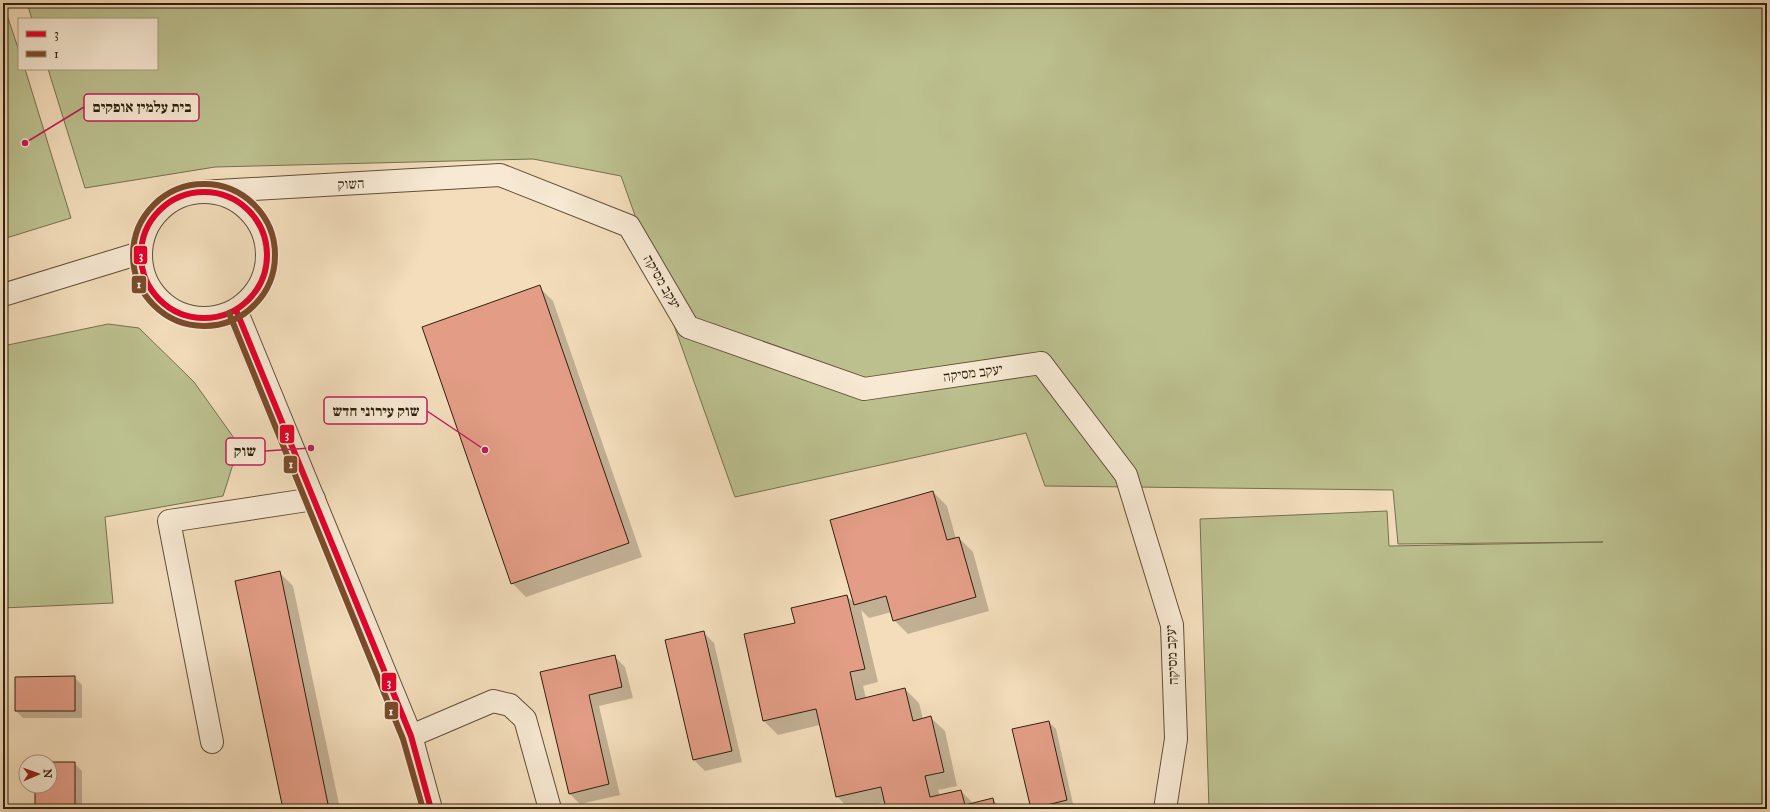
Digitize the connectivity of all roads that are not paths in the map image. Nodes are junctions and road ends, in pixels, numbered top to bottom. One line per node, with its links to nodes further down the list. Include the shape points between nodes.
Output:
1 (500, 176): 2 (street, השוק); 11 (street, יעקב מסיקה, via 629,226 688,327 864,389 1041,363 1126,475 1172,624 1176,738)
2 (201, 192): 3 (street, via 182,195 166,204 152,218 144,234); 5 (street, via 222,194 241,203 255,218 265,237 267,258 263,279 252,297)
3 (140, 253): 4 (street); 5 (street, via 142,272 150,290 163,305 180,315 198,319 218,318)
4 (3, 295)
5 (236, 310): 6 (street)
6 (314, 499): 7 (street); 8 (street, via 170,521)
7 (411, 736): 9 (street); 10 (street, via 493,702 510,705 525,720)
8 (212, 742)
9 (431, 809)
10 (550, 809)
11 (1165, 809)

